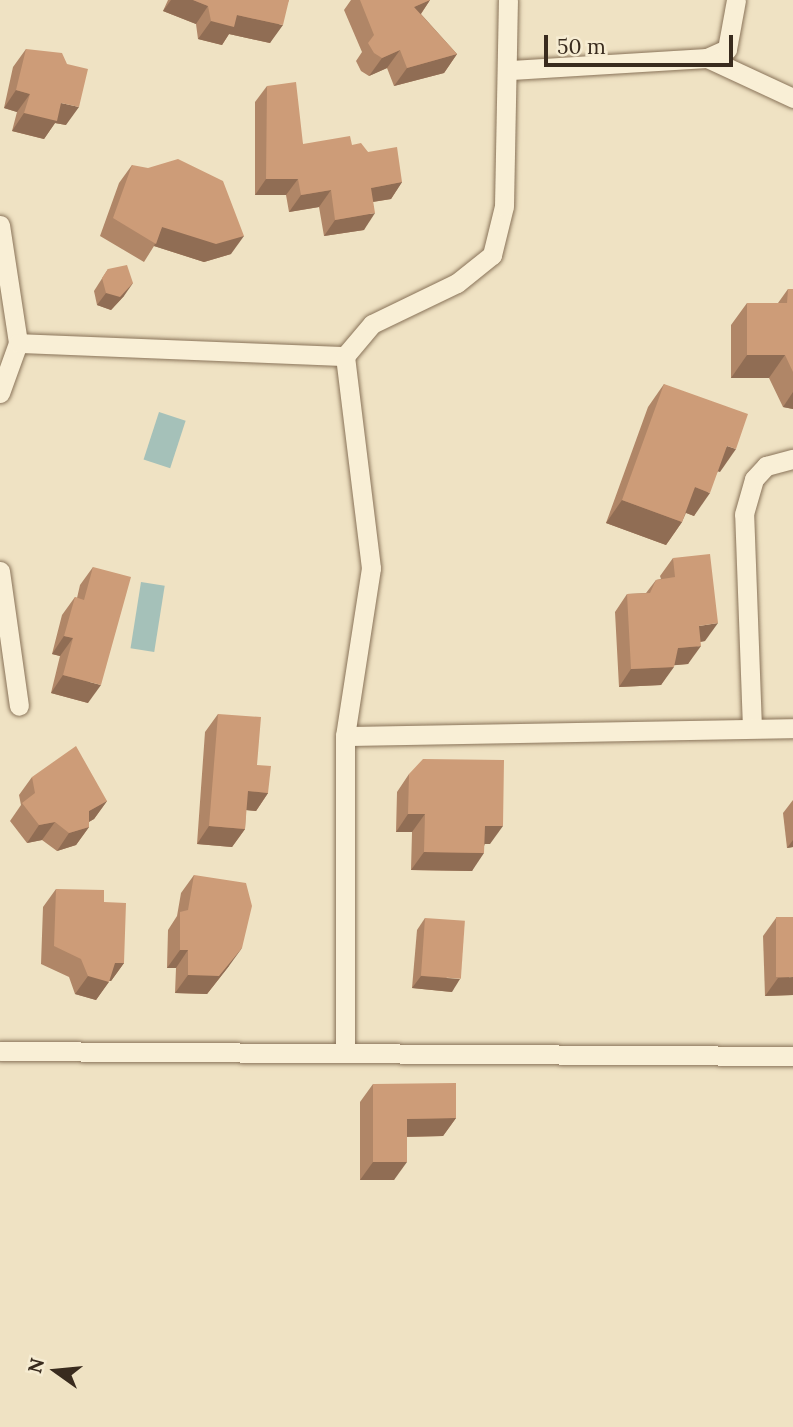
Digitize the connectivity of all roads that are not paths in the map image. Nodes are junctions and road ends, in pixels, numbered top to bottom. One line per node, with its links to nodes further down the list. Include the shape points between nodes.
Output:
1 (508, 0): 4 (street)
2 (736, 0): 3 (street, via 727,49)
3 (706, 58): 4 (street); 5 (street)
4 (510, 70): 8 (street, via 504,206 492,255 457,283 372,324)
5 (793, 98)
6 (0, 225): 7 (street)
7 (18, 343): 8 (street); 9 (street)
8 (345, 356): 15 (street, via 370,568)
9 (0, 393)
10 (793, 459): 13 (street, via 766,466 746,505)
11 (0, 571): 12 (street)
12 (19, 706)
13 (752, 728): 14 (street); 15 (street)
14 (793, 728)
15 (345, 736): 16 (street)
16 (345, 1049): 17 (street); 18 (street)
17 (0, 1051)
18 (793, 1056)

